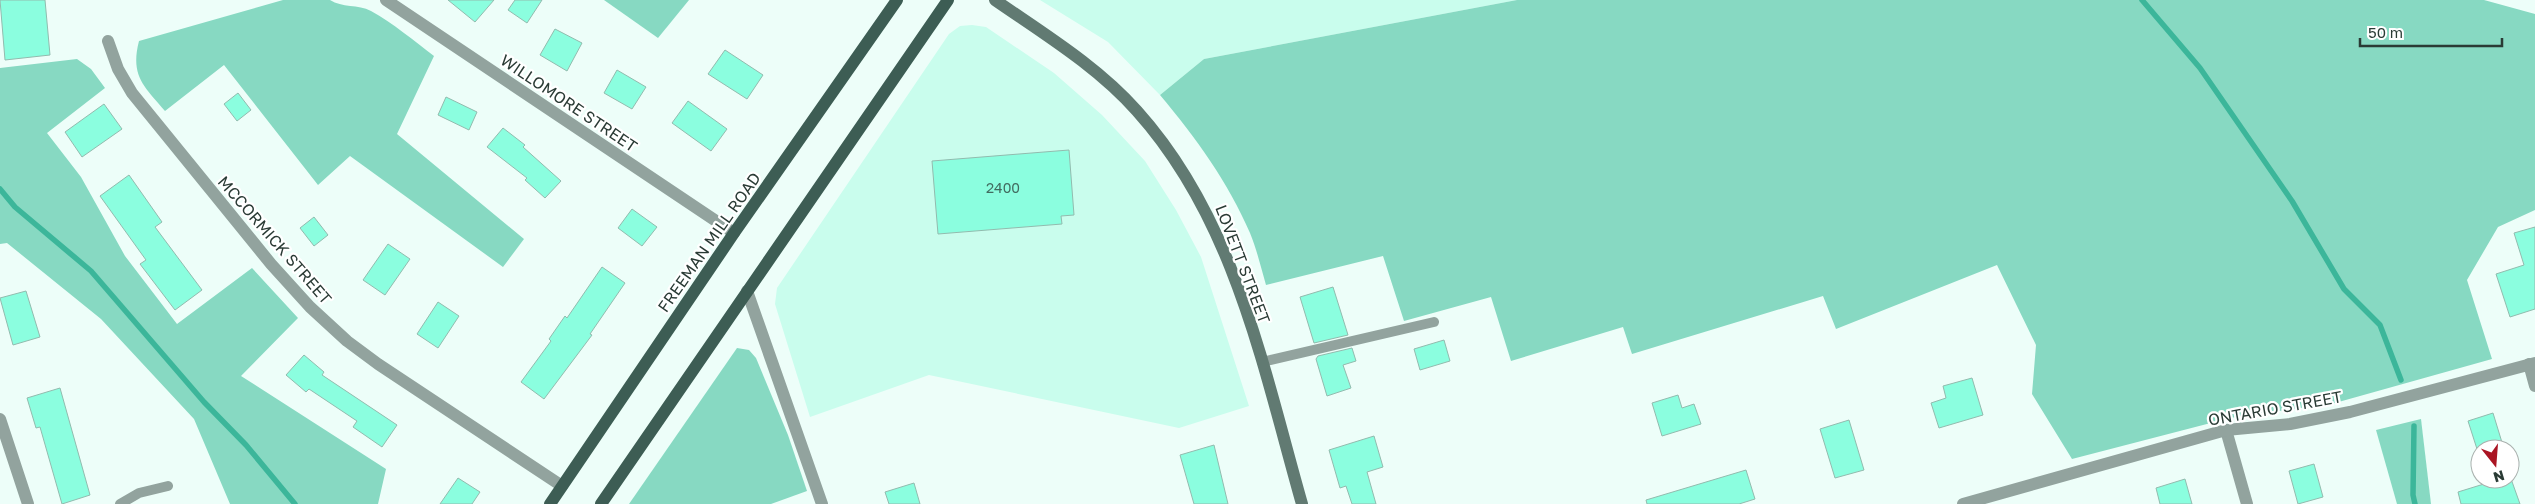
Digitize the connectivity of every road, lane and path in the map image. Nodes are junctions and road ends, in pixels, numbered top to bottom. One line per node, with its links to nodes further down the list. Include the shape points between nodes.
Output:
1 (386, 0): 6 (street, WILLOMORE STREET)
2 (897, 0): 6 (main road, FREEMAN MILL ROAD)
3 (948, 0): 7 (main road)
4 (995, 0): 9 (street, LOVETT STREET, via 1093,70 1137,111 1160,140 1204,205 1217,232)
5 (108, 41): 15 (street, MCCORMICK STREET, via 118,69 132,93 310,307 378,364)
6 (734, 234): 15 (main road, FREEMAN MILL ROAD)
7 (747, 291): 19 (main road); 20 (street)
8 (1434, 322): 9 (lane)
9 (1262, 362): 21 (street, LOVETT STREET)
10 (2532, 363): 11 (street); 13 (street, ONTARIO STREET, via 2350,412 2290,424)
11 (2535, 386)
12 (0, 419): 16 (street)
13 (2226, 430): 22 (street, ONTARIO STREET); 23 (street)
14 (168, 486): 17 (lane, via 139,493)
15 (562, 486): 18 (main road, FREEMAN MILL ROAD)
16 (28, 504)
17 (120, 504)
18 (550, 504)
19 (601, 504)
20 (822, 504)
21 (1302, 504)
22 (1963, 504)
23 (2247, 504)

